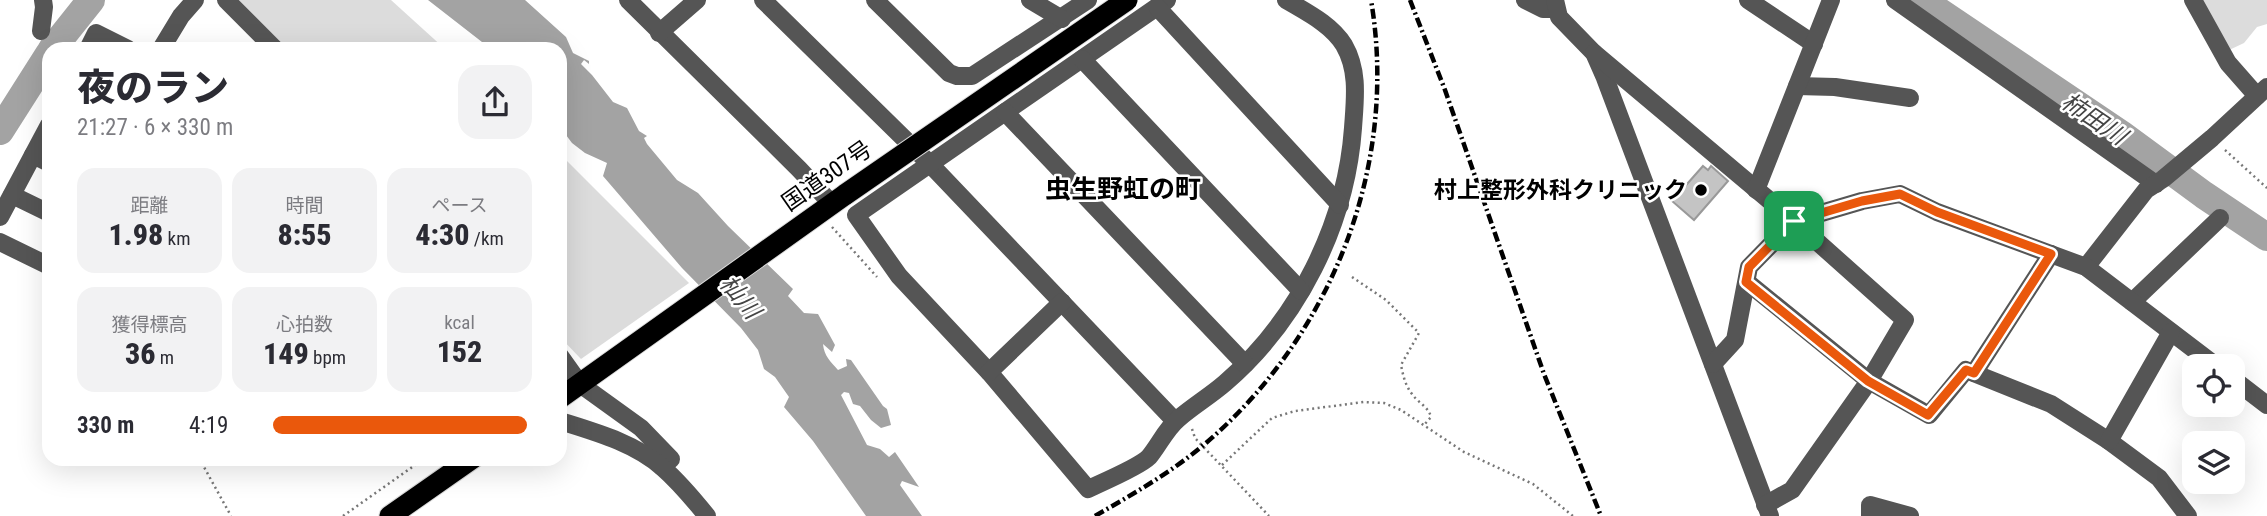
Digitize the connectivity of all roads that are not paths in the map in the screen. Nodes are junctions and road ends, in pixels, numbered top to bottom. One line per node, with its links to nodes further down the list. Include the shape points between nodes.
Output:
1 (43, 0): 20 (street)
2 (195, 0): 24 (street)
3 (226, 0): 25 (street)
4 (628, 0): 21 (street)
5 (697, 0): 21 (street)
6 (763, 0): 34 (street)
7 (874, 0): 19 (street, via 957,76 972,76)
8 (1030, 0): 19 (street)
9 (1088, 0): 19 (street)
10 (1127, 0): 38 (highway, 国道307号, bridge)
11 (1286, 0): 39 (street, via 1332,30 1349,55 1356,79 1352,146)
12 (1525, 0): 18 (street, via 1543,9)
13 (1748, 0): 26 (street)
14 (1831, 0): 26 (street)
15 (1895, 0): 35 (street)
16 (2193, 0): 30 (street, via 2228,63)
17 (1162, 4): 28 (street); 39 (street)
18 (1556, 4): 27 (street, via 1566,25)
19 (1062, 19)
20 (41, 31)
21 (659, 33): 38 (street, via 790,160)
22 (92, 42): 23 (street, via 96,33)
23 (114, 42)
24 (165, 42)
25 (268, 42)
26 (1814, 44): 29 (street)
27 (1594, 53): 36 (street); 56 (street)
28 (1082, 59): 32 (street); 49 (street)
29 (1797, 86): 31 (street); 36 (street)
30 (2262, 91): 35 (street)
31 (1910, 98)
32 (1005, 112): 34 (street); 55 (street)
33 (41, 159): 37 (street)
34 (930, 164): 50 (street); 57 (street, via 856,215 899,276)
35 (2160, 181): 47 (street, via 2146,190)
36 (1756, 190): 43 (street)
37 (12, 195): 40 (street); 41 (street)
38 (838, 199): 59 (highway, 国道307号)
39 (1339, 205): 49 (street, via 1321,255)
40 (42, 210)
41 (0, 217)
42 (2220, 218): 51 (street)
43 (1794, 221): 45 (street, via 1900,194); 48 (street, via 1749,267); 60 (street, via 1905,320)
44 (0, 242): 46 (street)
45 (2051, 254): 47 (street); 58 (street)
46 (42, 261)
47 (2086, 267): 51 (street)
48 (1746, 282): 56 (street, via 1735,340); 60 (street)
49 (1301, 292): 55 (street)
50 (1062, 302): 57 (street); 64 (street)
51 (2132, 302): 52 (street)
52 (2171, 332): 53 (street); 66 (street)
53 (2200, 354)
54 (567, 362): 59 (street)
55 (1245, 364): 64 (street)
56 (1713, 364): 69 (street)
57 (989, 372): 64 (street, via 1088,489 1147,459)
58 (1974, 373): 60 (street, via 1966,370 1928,415); 66 (street, via 2051,404)
59 (587, 379): 62 (highway, 国道307号); 68 (street, via 671,459)
60 (1868, 381): 69 (street, via 1792,490)
61 (2245, 388): 63 (street)
62 (567, 393)
63 (2267, 405)
64 (1184, 422)
65 (567, 423): 68 (street, via 610,438)
66 (2109, 441): 74 (street, via 2159,478)
67 (462, 466): 70 (highway)
68 (662, 467): 71 (street)
69 (1768, 511)
70 (390, 516)
71 (707, 516)
72 (1870, 516): 73 (street, via 1870,505)
73 (1910, 516)
74 (2188, 516)

